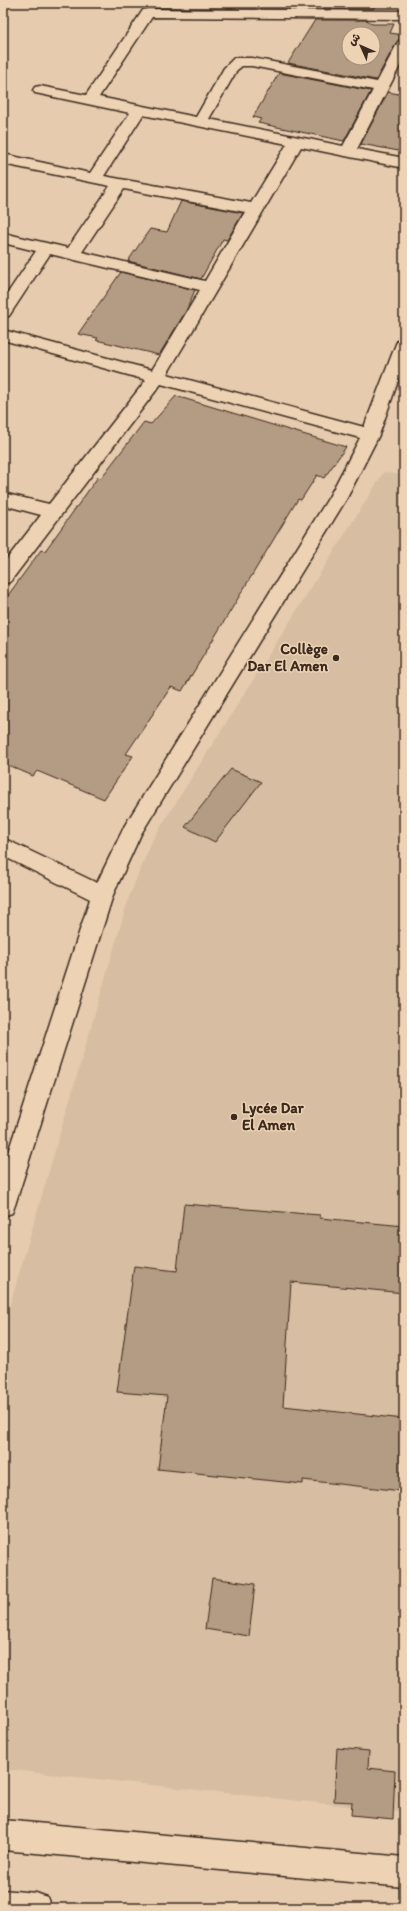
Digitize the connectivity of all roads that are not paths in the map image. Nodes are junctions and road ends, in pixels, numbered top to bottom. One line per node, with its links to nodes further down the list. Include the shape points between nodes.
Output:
1 (150, 8): 2 (street); 7 (street)
2 (404, 15)
3 (404, 44): 4 (street)
4 (398, 67): 5 (street)
5 (382, 87): 9 (street, via 239,61 231,68); 11 (street)
6 (40, 90): 7 (street)
7 (91, 99): 8 (street)
8 (140, 109): 9 (street); 14 (street)
9 (200, 122): 10 (street)
10 (297, 141): 11 (street); 16 (street)
11 (348, 151): 13 (street)
12 (3, 159): 14 (street)
13 (404, 163)
14 (94, 179): 15 (street)
15 (120, 183): 16 (street); 19 (street)
16 (255, 209): 20 (street)
17 (3, 238): 18 (street)
18 (46, 248): 19 (street); 21 (street)
19 (72, 254): 20 (street)
20 (209, 287): 24 (street)
21 (3, 312)
22 (3, 335): 24 (street)
23 (404, 344): 25 (street)
24 (157, 377): 25 (street); 27 (street)
25 (370, 435): 30 (street, via 338,498 132,831)
26 (3, 499): 27 (street)
27 (54, 512): 28 (street)
28 (3, 577)
29 (3, 846): 30 (street)
30 (102, 895): 31 (street)
31 (3, 1205)
32 (3, 1835): 33 (street)
33 (404, 1872)
34 (3, 1905): 35 (street)
35 (36, 1908)

